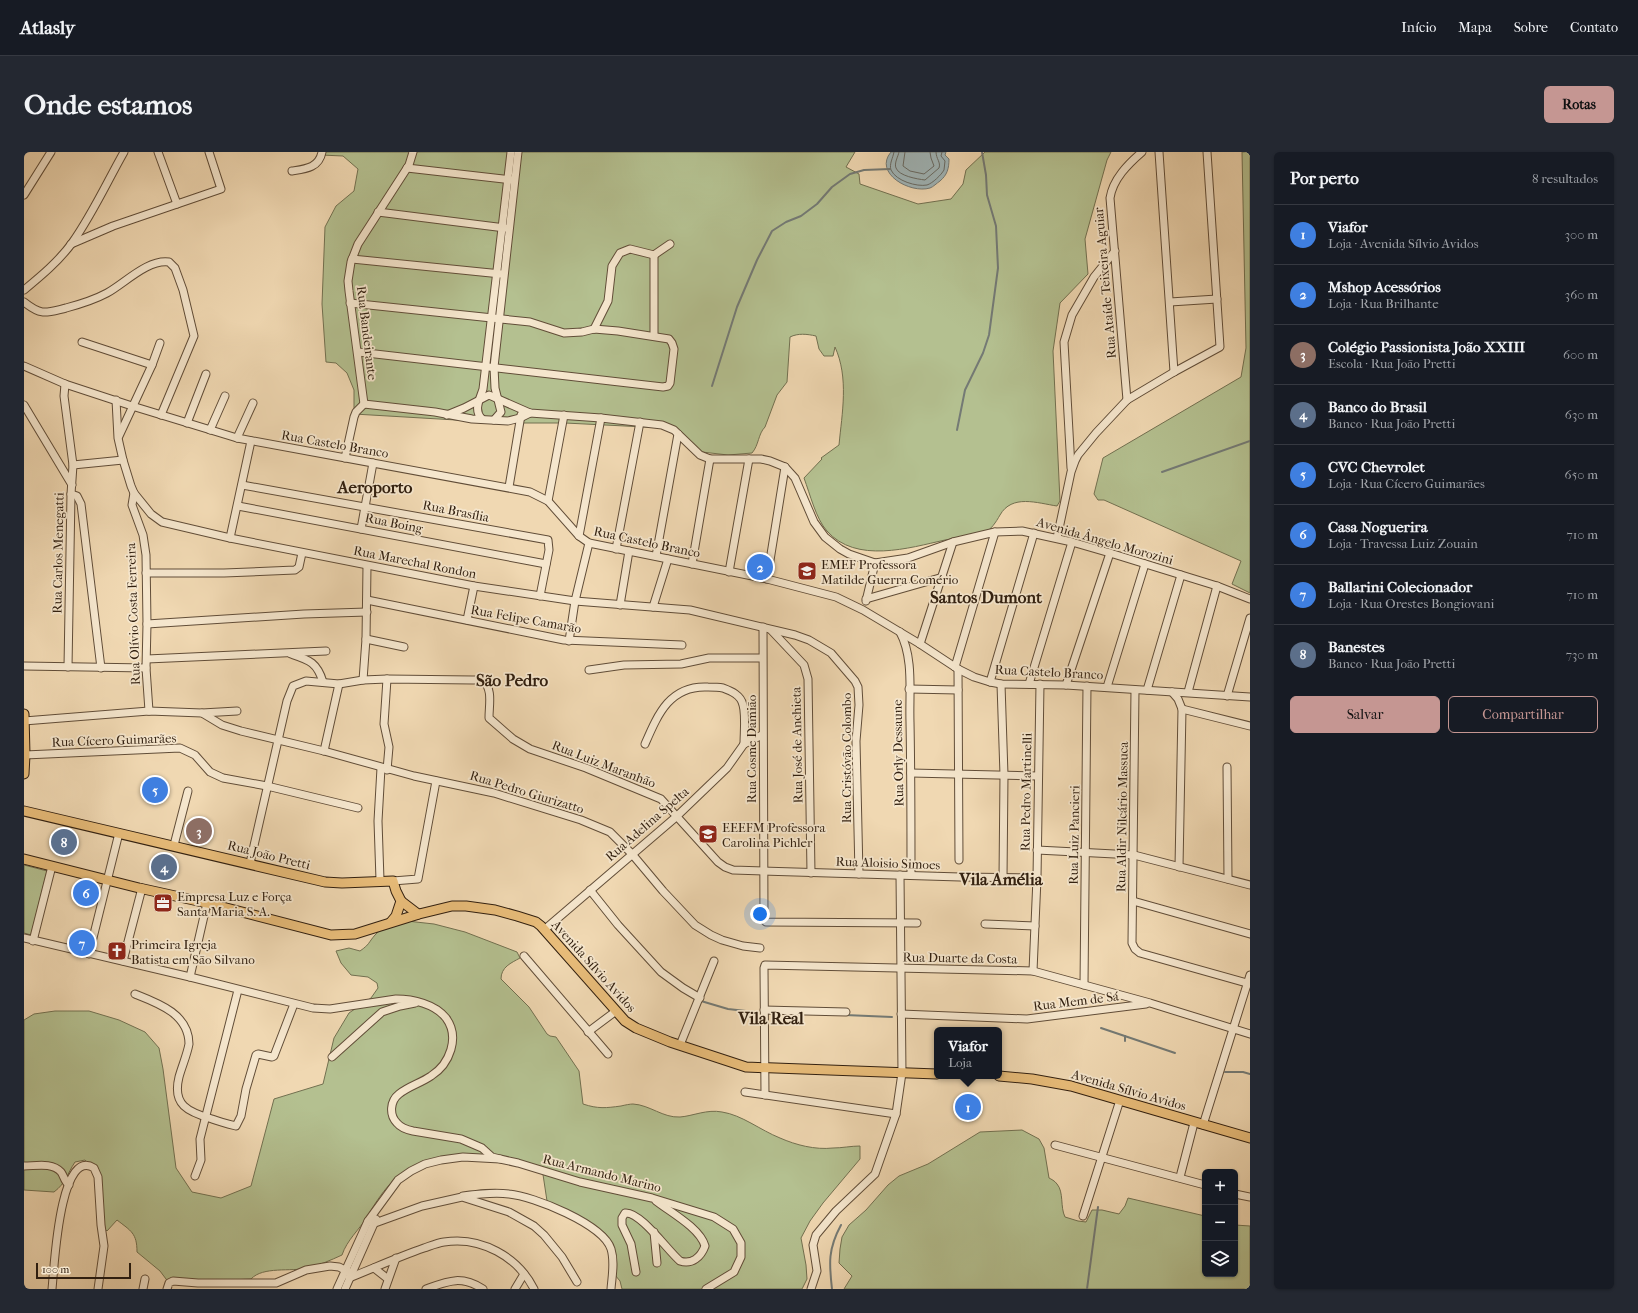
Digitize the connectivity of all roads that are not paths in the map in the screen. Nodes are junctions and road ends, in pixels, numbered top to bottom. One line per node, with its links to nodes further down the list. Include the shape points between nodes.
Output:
1 (124, 152): 19 (street)
2 (158, 152): 16 (street)
3 (209, 152): 16 (street, via 221,189)
4 (322, 152): 13 (street, via 319,160 311,168)
5 (413, 152): 12 (street, Rua Bandeirante)
6 (511, 152): 14 (street)
7 (518, 152): 14 (street)
8 (1142, 152): 21 (street, Rua Ataíde Teixeira Aguiar, via 1126,167 1111,191)
9 (1159, 152): 28 (street)
10 (1207, 152): 26 (street)
11 (52, 153): 15 (street)
12 (407, 168): 14 (street); 17 (street, Rua Bandeirante)
13 (292, 171)
14 (511, 180): 18 (street)
15 (24, 195)
16 (177, 204): 19 (street)
17 (378, 212): 18 (street); 23 (street, Rua Bandeirante, via 358,244)
18 (506, 228): 24 (street)
19 (71, 244): 25 (street, via 49,269)
20 (670, 244): 22 (street)
21 (1115, 251): 48 (street, Rua Ataíde Teixeira Aguiar); 74 (street, via 1094,277 1072,315 1064,342)
22 (654, 255): 32 (street, via 630,249 620,253 612,266 608,301); 33 (street)
23 (352, 259): 24 (street); 29 (street, Rua Bandeirante, via 348,281)
24 (500, 274): 30 (street); 31 (street)
25 (24, 290)
26 (1217, 299): 28 (street); 41 (street, via 1219,349)
27 (24, 302): 54 (street, via 37,312 71,307 108,292 148,266 161,261 169,262 175,268 183,290 194,336)
28 (1170, 302): 41 (street)
29 (350, 303): 30 (street); 36 (street, Rua Bandeirante)
30 (490, 318): 31 (street); 39 (street)
31 (499, 319): 32 (street, via 539,324 564,333); 40 (street)
32 (594, 329): 33 (street)
33 (654, 336): 40 (street, via 669,340 673,346 670,383 665,387)
34 (82, 342): 37 (street)
35 (160, 344): 37 (street)
36 (358, 352): 39 (street); 50 (street, Rua Bandeirante)
37 (152, 365): 52 (street)
38 (24, 366): 43 (street, Rua Castelo Branco)
39 (485, 366): 40 (street); 46 (street)
40 (494, 367): 45 (street, via 494,388)
41 (1174, 372): 48 (street)
42 (206, 374): 61 (street)
43 (65, 384): 47 (street, Rua Castelo Branco); 72 (street, via 64,396)
44 (225, 396): 62 (street)
45 (497, 398): 46 (street, via 489,396); 53 (street); 59 (street, via 501,412)
46 (480, 399): 55 (street); 58 (street, via 477,411)
47 (116, 400): 52 (street, Rua Castelo Branco); 64 (street, Rua Marechal Rondon)
48 (1127, 400): 74 (street, via 1078,455)
49 (253, 403): 65 (street)
50 (364, 404): 55 (street); 67 (street, via 354,417)
51 (24, 405): 75 (street, Rua Carlos Menegatti)
52 (132, 406): 54 (street, Rua Castelo Branco); 64 (street)
53 (521, 414): 56 (street); 59 (street, via 508,421); 77 (street)
54 (161, 415): 61 (street, Rua Castelo Branco)
55 (447, 415): 58 (street)
56 (564, 415): 57 (street); 80 (street)
57 (601, 418): 60 (street); 86 (street)
58 (482, 419): 59 (street)
59 (494, 420)
60 (640, 422): 63 (street, via 662,425); 92 (street)
61 (187, 423): 62 (street, Rua Castelo Branco)
62 (210, 430): 65 (street, Rua Castelo Branco)
63 (678, 434): 68 (street, via 692,449); 96 (street)
64 (118, 438): 70 (street, Rua Marechal Rondon)
65 (237, 438): 66 (street, Rua Castelo Branco)
66 (252, 441): 67 (street, Rua Castelo Branco); 76 (street)
67 (345, 458): 71 (street, Rua Castelo Branco)
68 (710, 459): 69 (street); 100 (street)
69 (749, 459): 73 (street, via 770,461); 103 (street)
70 (123, 460): 72 (street); 79 (street, Rua Marechal Rondon)
71 (373, 463): 77 (street, Rua Castelo Branco); 82 (street)
72 (73, 465): 75 (street)
73 (785, 467): 98 (street, Avenida Ângelo Morozini, via 799,484 814,522 825,538 849,554); 107 (street)
74 (1071, 472): 88 (street)
75 (72, 485): 78 (street, Rua Carlos Menegatti)
76 (242, 485): 81 (street); 82 (street, Rua Brasília)
77 (509, 488): 80 (street, Rua Castelo Branco, via 530,492)
78 (71, 494): 135 (street, Rua Carlos Menegatti); 136 (street, via 77,496 81,504)
79 (134, 494): 87 (street, Rua Marechal Rondon, via 151,514 162,522); 104 (street, Rua Olívio Costa Ferreira, via 132,505 143,535)
80 (548, 501): 86 (street, Rua Castelo Branco)
81 (238, 506): 83 (street, Rua Boing); 87 (street)
82 (366, 506): 83 (street); 99 (street, Rua Brasília, via 548,540)
83 (361, 530): 99 (street, Rua Boing)
84 (995, 532): 85 (street, Avenida Ângelo Morozini, via 1017,530); 89 (street, Avenida Ângelo Morozini); 138 (street)
85 (1034, 533): 88 (street, Avenida Ângelo Morozini); 143 (street)
86 (579, 536): 91 (street, Rua Castelo Branco)
87 (230, 538): 94 (street, Rua Marechal Rondon)
88 (1057, 538): 90 (street, Avenida Ângelo Morozini)
89 (954, 542): 98 (street, Avenida Ângelo Morozini, via 908,558); 106 (street)
90 (1072, 542): 95 (street, Avenida Ângelo Morozini); 146 (street)
91 (589, 544): 92 (street, Rua Castelo Branco); 114 (street)
92 (616, 549): 93 (street, Rua Castelo Branco)
93 (629, 551): 96 (street, Rua Castelo Branco); 115 (street)
94 (302, 553): 102 (street, Rua Marechal Rondon); 104 (street, via 299,567 295,570)
95 (1110, 553): 101 (street, Avenida Ângelo Morozini); 148 (street)
96 (656, 556): 97 (street, Rua Castelo Branco)
97 (668, 558): 100 (street, Rua Castelo Branco); 116 (street)
98 (875, 563): 111 (street)
99 (546, 564): 110 (street)
100 (692, 564): 103 (street, Rua Castelo Branco)
101 (1145, 564): 105 (street, Avenida Ângelo Morozini); 150 (street)
102 (367, 566): 108 (street, Rua Marechal Rondon); 113 (street)
103 (729, 572): 107 (street, Rua Castelo Branco)
104 (146, 573): 121 (street, Rua Olívio Costa Ferreira)
105 (1181, 575): 109 (street, Avenida Ângelo Morozini); 154 (street)
106 (943, 577): 111 (street); 127 (street)
107 (767, 579): 117 (street, Rua Castelo Branco, via 836,597)
108 (474, 586): 110 (street, Rua Marechal Rondon); 120 (street)
109 (1217, 586): 112 (street, Avenida Ângelo Morozini); 156 (street)
110 (540, 596): 114 (street, Rua Marechal Rondon)
111 (866, 599): 117 (street)
112 (1250, 599)
113 (367, 600): 118 (street); 120 (street, Rua Felipe Camarão)
114 (576, 601): 115 (street, Rua Marechal Rondon); 126 (street)
115 (620, 605): 116 (street, Rua Marechal Rondon)
116 (653, 607): 122 (street, Rua Marechal Rondon, via 695,611)
117 (863, 610): 124 (street, Rua Castelo Branco)
118 (366, 612): 121 (street); 125 (street)
119 (1250, 618): 157 (street)
120 (467, 620): 126 (street, Rua Felipe Camarão)
121 (147, 624): 133 (street, Rua Olívio Costa Ferreira)
122 (763, 627): 123 (street, Rua Cristóvão Colombo); 132 (street, Rua Cosme Damião)
123 (771, 630): 197 (street, Rua José de Anchieta, via 804,665 809,687); 198 (street, Rua Cristóvão Colombo, via 809,640 832,653 858,687 856,741)
124 (899, 632): 127 (street, Rua Castelo Branco); 151 (street, Rua Orly Dessaune, via 907,651)
125 (366, 639): 129 (street); 141 (street)
126 (569, 640): 128 (street, Rua Felipe Camarão)
127 (920, 644): 138 (street, Rua Castelo Branco)
128 (682, 645)
129 (404, 647)
130 (326, 651): 131 (street)
131 (288, 653): 133 (street); 142 (street, via 314,664)
132 (762, 658): 139 (street, via 709,658 681,664 624,665); 166 (street, Rua Cosme Damião)
133 (147, 659): 137 (street, Rua Olívio Costa Ferreira)
134 (24, 666): 135 (street)
135 (68, 667): 136 (street)
136 (101, 668): 137 (street)
137 (146, 668): 160 (street, Rua Olívio Costa Ferreira)
138 (957, 668): 143 (street, Rua Castelo Branco); 152 (street)
139 (589, 670)
140 (387, 679): 141 (street); 174 (street, via 384,724 389,747); 184 (street, Rua Luiz Maranhão, via 483,680 490,693 489,718 513,739 530,749 586,768 656,797 666,804)
141 (363, 680): 144 (street)
142 (323, 682): 144 (street); 167 (street, via 296,683 291,689)
143 (990, 682): 145 (street, Rua Castelo Branco)
144 (339, 684): 170 (street)
145 (1001, 684): 146 (street, Rua Castelo Branco); 177 (street)
146 (1029, 684): 147 (street, Rua Castelo Branco)
147 (1040, 684): 148 (street, Rua Castelo Branco); 178 (street, Rua Pedro Martinelli)
148 (1066, 684): 149 (street, Rua Castelo Branco)
149 (1087, 686): 150 (street, Rua Castelo Branco); 188 (street, Rua Luiz Pancieri)
150 (1107, 687): 153 (street, Rua Castelo Branco)
151 (909, 689): 152 (street); 175 (street, Rua Orly Dessaune)
152 (958, 690): 176 (street)
153 (1135, 690): 154 (street, Rua Castelo Branco); 190 (street, Rua Aldir Nilcário Massuca)
154 (1147, 690): 155 (street, Rua Castelo Branco)
155 (1172, 692): 156 (street, Rua Castelo Branco); 159 (street)
156 (1188, 692): 157 (street, Rua Castelo Branco)
157 (1227, 696): 158 (street, Rua Castelo Branco)
158 (1250, 697)
159 (1182, 709): 165 (street); 195 (street)
160 (149, 711): 162 (street, Rua Pedro Giurizatto); 164 (street, Rua Pedro Giurizatto)
161 (237, 711): 162 (street, Rua Pedro Giurizatto)
162 (202, 713): 167 (street, Rua Pedro Giurizatto, via 241,731)
163 (24, 714): 164 (main road)
164 (24, 721): 171 (main road)
165 (1250, 726)
166 (762, 735): 169 (street, Rua Adelina Spelta); 196 (street, Rua Cosme Damião)
167 (278, 740): 170 (street, Rua Pedro Giurizatto); 180 (street)
168 (645, 744): 169 (street, via 654,723 668,702 682,692 700,686 729,690 742,700)
169 (744, 744): 184 (street, Rua Adelina Spelta, via 727,768)
170 (324, 752): 174 (street, Rua Pedro Giurizatto)
171 (26, 755): 173 (main road); 180 (street, Rua Cícero Guimarães, via 180,748 195,754 210,772 223,778)
172 (1227, 767): 203 (street)
173 (24, 768)
174 (384, 769): 179 (street, Rua Pedro Giurizatto); 205 (street, via 378,821)
175 (911, 773): 176 (street); 200 (street, Rua Orly Dessaune)
176 (959, 774): 177 (street); 192 (street)
177 (1004, 775): 178 (street); 201 (street)
178 (1038, 776): 187 (street, Rua Pedro Martinelli)
179 (436, 781): 189 (street, Rua Pedro Giurizatto, via 494,793 580,820 610,832); 206 (street, via 418,879)
180 (267, 786): 182 (street, Rua Cícero Guimarães); 193 (street)
181 (188, 791): 186 (street)
182 (358, 808)
183 (24, 811): 185 (main road, Rua João Pretti)
184 (676, 817): 189 (street, Rua Adelina Spelta); 196 (street, Rua Luiz Maranhão, via 722,866 733,870)
185 (119, 833): 186 (main road, Rua João Pretti); 204 (street)
186 (174, 845): 193 (main road, Rua João Pretti)
187 (1036, 850): 188 (street); 202 (street, Rua Pedro Martinelli)
188 (1086, 852): 190 (street); 233 (street, Rua Luiz Pancieri)
189 (632, 854): 209 (street, Rua Adelina Spelta); 223 (street, Rua Pedro Giurizatto, via 695,925 722,940)
190 (1134, 855): 195 (street); 211 (street, Rua Aldir Nilcário Massuca)
191 (24, 859): 194 (main road, Avenida Sílvio Avidos)
192 (959, 860)
193 (250, 863): 205 (main road, Rua João Pretti, via 325,882)
194 (52, 866): 204 (main road, Avenida Sílvio Avidos); 222 (street)
195 (1179, 867): 203 (street)
196 (764, 871): 197 (street, Rua Aloisio Simoes); 215 (street, Rua Cosme Damião, via 766,922)
197 (811, 873): 198 (street, Rua Aloisio Simoes)
198 (859, 874): 199 (street, Rua Aloisio Simoes)
199 (900, 875): 200 (street, Rua Aloisio Simoes); 215 (street)
200 (911, 875): 201 (street, Rua Aloisio Simoes)
201 (1003, 878): 202 (street, Rua Aloisio Simoes)
202 (1037, 878): 218 (street, Rua Pedro Martinelli)
203 (1228, 879): 207 (street)
204 (108, 880): 208 (main road, Avenida Sílvio Avidos); 224 (street)
205 (380, 880): 206 (main road, Rua João Pretti)
206 (393, 881): 210 (main road)
207 (1250, 885)
208 (142, 888): 212 (main road, Avenida Sílvio Avidos); 226 (street)
209 (590, 890): 219 (street, Rua Adelina Spelta); 236 (street, via 661,972)
210 (401, 901): 213 (main road); 214 (main road, via 396,916)
211 (1133, 901): 220 (street); 232 (street, Rua Aldir Nilcário Massuca, via 1132,944 1140,953)
212 (207, 903): 214 (main road, Avenida Sílvio Avidos, via 331,935 355,934); 231 (street)
213 (418, 914): 214 (main road, Avenida Sílvio Avidos); 219 (main road, Avenida Sílvio Avidos, via 441,908 466,906 495,910 528,919 536,922)
214 (390, 922)
215 (900, 922): 216 (street); 228 (street)
216 (917, 924)
217 (985, 924): 218 (street)
218 (1034, 926): 229 (street, Rua Pedro Martinelli)
219 (544, 930): 241 (main road, Avenida Sílvio Avidos)
220 (1250, 934)
221 (24, 938): 222 (street)
222 (33, 941): 224 (street)
223 (760, 948)
224 (89, 954): 226 (street)
225 (524, 956): 245 (street)
226 (122, 961): 231 (street)
227 (714, 961): 236 (street)
228 (900, 969): 229 (street, Rua Duarte da Costa); 240 (street, Rua Duarte da Costa, via 765,965); 243 (street)
229 (1032, 971): 233 (street, Rua Duarte da Costa)
230 (1250, 975): 232 (street)
231 (190, 977): 234 (street)
232 (1249, 983): 244 (street)
233 (1084, 985): 238 (street, Rua Duarte da Costa)
234 (238, 990): 239 (street); 258 (street)
235 (135, 994): 258 (street, via 165,1006 186,1027 189,1044 179,1076 179,1100 189,1111)
236 (700, 998): 247 (street)
237 (419, 1002): 239 (street, via 396,999 322,1009); 249 (street, via 382,1012); 263 (street, via 444,1015 450,1024 453,1044 448,1057 436,1072 396,1096 391,1108 394,1118 406,1129 461,1139 482,1148 492,1158)
238 (1150, 1003): 243 (street, Rua Mem de Sá, via 1027,1019); 244 (street, Rua Mem de Sá)
239 (294, 1004): 258 (street, via 276,1053 272,1057 256,1055 238,1125)
240 (764, 1010): 242 (street); 250 (street)
241 (616, 1011): 245 (street); 247 (main road, Avenida Sílvio Avidos, via 636,1028)
242 (846, 1012)
243 (901, 1014): 251 (street)
244 (1234, 1029): 246 (street, Rua Mem de Sá); 259 (street)
245 (588, 1032): 248 (street)
246 (1250, 1034)
247 (680, 1045): 250 (main road, Avenida Sílvio Avidos, via 738,1065)
248 (608, 1054)
249 (332, 1057)
250 (765, 1068): 251 (main road, Avenida Sílvio Avidos); 255 (street)
251 (902, 1073): 252 (main road, Avenida Sílvio Avidos); 257 (street)
252 (934, 1074)
253 (1002, 1076): 256 (main road, Avenida Sílvio Avidos, via 1071,1086)
254 (745, 1092): 255 (street)
255 (765, 1095): 257 (street)
256 (1120, 1100): 259 (main road, Avenida Sílvio Avidos); 262 (street)
257 (896, 1114): 299 (street, via 875,1174 836,1211 816,1235 813,1245 817,1271)
258 (207, 1118): 265 (street, via 200,1139 200,1164)
259 (1199, 1124): 260 (main road, Avenida Sílvio Avidos); 266 (street)
260 (1250, 1138)
261 (1055, 1145): 262 (street)
262 (1102, 1158): 266 (street); 273 (street)
263 (500, 1159): 272 (street, Rua Armando Marino, via 580,1182); 274 (street, Rua Armando Marino, via 451,1158 425,1164 398,1180)
264 (24, 1166): 268 (street, via 50,1165 59,1169)
265 (195, 1176)
266 (1180, 1177): 267 (street)
267 (1202, 1184)
268 (69, 1185): 286 (street, via 56,1237); 287 (street, via 76,1170 80,1168 94,1168 98,1176 104,1246)
269 (1238, 1195): 271 (street)
270 (462, 1197): 274 (street); 284 (street, via 509,1212 534,1226 562,1257); 297 (street, via 494,1193 523,1196 590,1226 611,1248)
271 (1250, 1197)
272 (652, 1198): 275 (street, via 698,1234 705,1246 700,1256 684,1262 675,1256); 298 (street, Rua Armando Marino, via 714,1217 733,1229 742,1250 738,1265 734,1272)
273 (1083, 1216)
274 (371, 1222): 280 (street, Rua Armando Marino)
275 (654, 1232): 277 (street); 279 (street, via 634,1215 623,1215 622,1225 631,1244)
276 (396, 1258): 278 (street); 281 (street, via 444,1242 468,1242 499,1251); 283 (street)
277 (657, 1263)
278 (374, 1268): 280 (street); 283 (street)
279 (636, 1272)
280 (349, 1274): 289 (street, via 334,1266 306,1270 270,1283 173,1281); 290 (street, Rua Armando Marino); 291 (street, Rua Armando Marino)
281 (524, 1274): 295 (street); 296 (street)
282 (145, 1279): 288 (street)
283 (388, 1279): 292 (street)
284 (577, 1282)
285 (470, 1286): 293 (street, via 458,1280); 294 (street)
286 (52, 1289)
287 (98, 1289)
288 (143, 1289)
289 (167, 1289)
290 (337, 1289)
291 (345, 1289)
292 (385, 1289)
293 (426, 1289)
294 (483, 1289)
295 (515, 1289)
296 (534, 1289)
297 (611, 1289)
298 (706, 1289)
299 (811, 1289)

